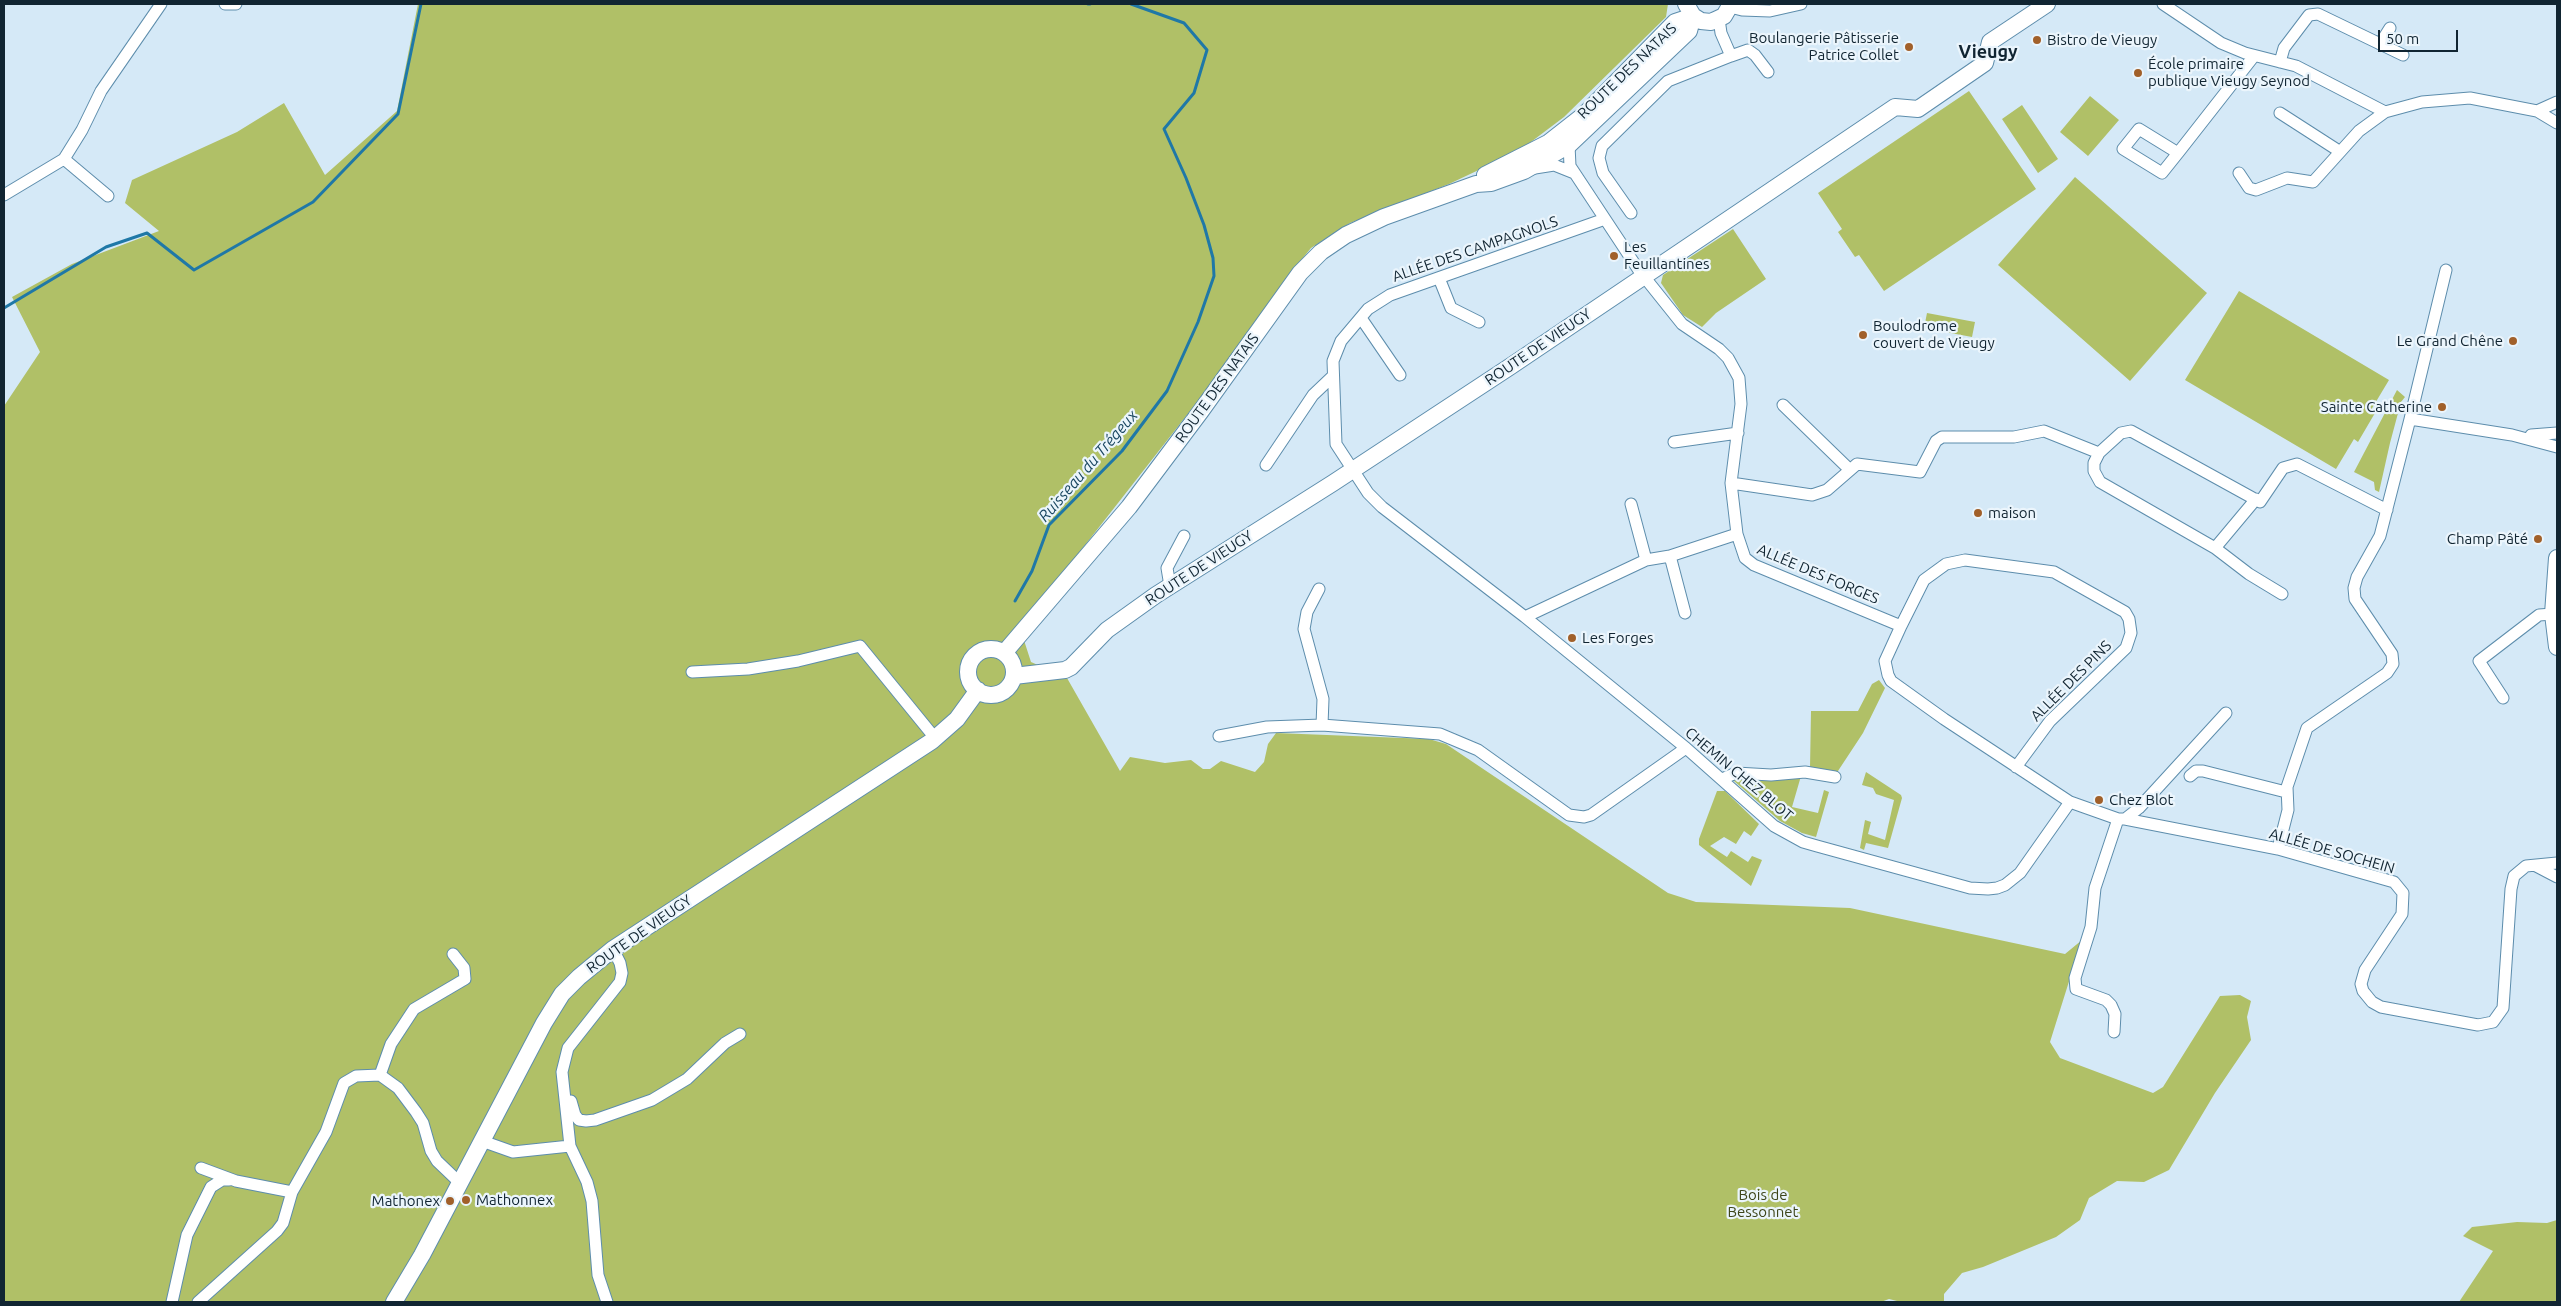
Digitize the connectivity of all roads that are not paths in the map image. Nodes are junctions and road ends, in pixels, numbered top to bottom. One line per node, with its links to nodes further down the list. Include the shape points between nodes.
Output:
1 (161, 4): 25 (street, via 100,91)
2 (225, 4): 3 (street)
3 (236, 4)
4 (1801, 4): 8 (street, via 1770,11)
5 (2047, 4): 35 (street, ROUTE DE VIEUGY, via 1990,42 1984,63 1926,104 1918,109 1895,107)
6 (2163, 4): 13 (street, via 2221,43)
7 (1690, 10): 8 (street, via 1701,21); 20 (street, ROUTE DES NATAIS); 22 (street, ROUTE DES NATAIS, via 1689,31)
8 (1727, 10): 12 (street, via 1721,33)
9 (2390, 28): 10 (street)
10 (2380, 44): 11 (street); 14 (street, via 2330,18 2309,15 2284,48)
11 (2403, 55)
12 (1731, 56): 15 (street, via 1748,50); 32 (street, via 1668,81 1602,146 1599,158 1603,173)
13 (2254, 56): 14 (street); 24 (street)
14 (2280, 62): 17 (street, via 2296,66)
15 (1768, 72)
16 (2557, 102): 18 (street)
17 (2385, 112): 18 (street, via 2422,102 2470,98); 23 (street)
18 (2537, 112): 21 (street)
19 (2280, 113): 23 (street)
20 (1585, 114): 22 (street); 29 (street, ROUTE DES NATAIS, via 1548,143 1486,175)
21 (2557, 123)
22 (1569, 145): 26 (street, ROUTE DES NATAIS); 27 (street, ALLÉE DES FORGES, via 1570,166)
23 (2339, 150): 28 (street, via 2313,182 2287,178 2256,190 2249,188)
24 (2178, 153): 24 (street, via 2139,129 2123,149 2162,173)
25 (64, 159): 30 (street); 31 (street)
26 (1524, 171): 27 (street, via 1554,165); 29 (street, ROUTE DES NATAIS, via 1491,183)
27 (1574, 172): 33 (street, ALLÉE DES FORGES)
28 (2238, 173)
29 (1476, 184): 70 (street, ROUTE DES NATAIS, via 1384,217 1346,234 1321,252 1300,273 1129,507)
30 (4, 195)
31 (108, 196)
32 (1631, 213)
33 (1605, 219): 35 (street, ALLÉE DES FORGES); 36 (street, ALLÉE DES CAMPAGNOLS)
34 (2446, 270): 42 (street)
35 (1645, 276): 43 (street, ALLÉE DES FORGES, via 1682,324 1719,349 1734,368 1741,390); 50 (street, ROUTE DE VIEUGY)
36 (1439, 278): 37 (street, ALLÉE DES CAMPAGNOLS, via 1379,301); 38 (street, via 1451,308)
37 (1361, 318): 39 (street); 40 (street, ALLÉE DES CAMPAGNOLS, via 1338,348 1333,361)
38 (1478, 322)
39 (1400, 375)
40 (1333, 376): 49 (street, via 1312,395); 50 (street, ALLÉE DES CAMPAGNOLS, via 1334,438)
41 (1783, 405): 51 (street)
42 (2410, 419): 45 (street); 55 (street)
43 (1738, 432): 46 (street); 52 (street, ALLÉE DES FORGES)
44 (2557, 432): 45 (street)
45 (2512, 435): 47 (street)
46 (1674, 442)
47 (2557, 447)
48 (2099, 453): 51 (street, via 2044,431 2014,437 1947,436 1936,441 1920,472 1863,464); 53 (street, via 2121,433 2131,431); 58 (street, via 2094,471 2100,482)
49 (1266, 465)
50 (1352, 470): 62 (street, ROUTE DE VIEUGY); 67 (street, CHEMIN CHEZ BLOT, via 1382,507)
51 (1849, 470): 52 (street, via 1827,490 1812,495)
52 (1731, 483): 56 (street, ALLÉE DES FORGES)
53 (2256, 499): 55 (street, via 2260,502 2284,468 2297,464); 58 (street)
54 (1631, 504): 61 (street)
55 (2387, 510): 84 (street, via 2380,536 2354,588 2355,599 2392,654 2393,664 2386,673 2308,726)
56 (1737, 534): 59 (street); 68 (street, ALLÉE DES FORGES, via 1742,553 1754,565)
57 (1184, 536): 62 (street, via 1167,568)
58 (2215, 548): 64 (street)
59 (1670, 556): 61 (street); 65 (street)
60 (2557, 558): 66 (street)
61 (1646, 560): 67 (street)
62 (1170, 586): 72 (street, ROUTE DE VIEUGY, via 1107,630 1065,670)
63 (1319, 589): 76 (street, via 1307,612 1304,629 1323,699)
64 (2282, 594)
65 (1684, 613)
66 (2553, 614): 69 (street); 74 (street, via 2539,615 2479,660)
67 (1525, 616): 79 (street, CHEMIN CHEZ BLOT)
68 (1901, 626): 80 (street, via 1885,661 1892,681); 80 (street, ALLÉE DES PINS, via 1924,580 1946,564 1965,560 2054,572 2125,612 2131,633 2126,648 2050,721)
69 (2557, 646)
70 (1004, 653): 72 (street, via 1013,665); 73 (street, via 987,650 972,660 969,676)
71 (692, 672): 78 (street, via 757,668 860,646)
72 (1014, 676): 73 (street, via 1007,689 1000,693 991,695)
73 (978, 690): 78 (street, ROUTE DE VIEUGY, via 957,719)
74 (2504, 698)
75 (2226, 714): 86 (street, via 2139,808)
76 (1322, 725): 77 (street, via 1267,727); 79 (street, via 1440,734 1478,750 1569,815 1584,817)
77 (1219, 736)
78 (935, 738): 91 (street, ROUTE DE VIEUGY)
79 (1686, 748): 83 (street, CHEMIN CHEZ BLOT)
80 (2016, 767): 85 (street)
81 (2190, 776): 84 (street, via 2196,771 2236,773)
82 (1835, 777): 83 (street, via 1805,772 1771,775 1736,773)
83 (1722, 779): 85 (street, CHEMIN CHEZ BLOT, via 1774,826 1803,842 1970,888 1988,890 2005,885 2020,873)
84 (2286, 792): 87 (street, via 2288,810)
85 (2070, 802): 86 (street)
86 (2121, 819): 87 (street, ALLÉE DE SOCHEIN); 93 (street, via 2095,888 2091,927 2074,978 2076,989 2111,1005 2115,1014)
87 (2278, 849): 89 (street, ALLÉE DE SOCHEIN, via 2394,882 2400,888 2404,899 2402,914 2362,977 2363,991 2372,1002 2382,1007 2478,1025 2493,1022 2504,1008 2511,882 2520,869)
88 (2557, 863): 89 (street, ALLÉE DE SOCHEIN)
89 (2536, 866): 90 (street)
90 (2557, 877)
91 (613, 950): 95 (street, via 620,963 620,982 568,1048); 97 (street, ROUTE DE VIEUGY, via 562,994)
92 (453, 954): 96 (street, via 464,968 465,980 414,1009 391,1044)
93 (2114, 1032)
94 (740, 1034): 95 (street, via 725,1043 687,1079 652,1100 595,1120 580,1120 575,1115)
95 (564, 1060): 98 (street, via 562,1072)
96 (380, 1075): 101 (street, via 398,1088 416,1112 437,1161); 102 (street, via 356,1076 344,1083 326,1132)
97 (482, 1141): 98 (street, via 513,1152); 101 (street, ROUTE DE VIEUGY)
98 (570, 1146): 106 (street, via 592,1201 598,1275)
99 (200, 1168): 100 (street)
100 (236, 1180): 102 (street); 103 (street, via 222,1180 212,1187 187,1235)
101 (460, 1183): 105 (street, ROUTE DE VIEUGY)
102 (292, 1192): 104 (street, via 277,1232)
103 (172, 1302)
104 (198, 1302)
105 (394, 1302)
106 (607, 1302)

